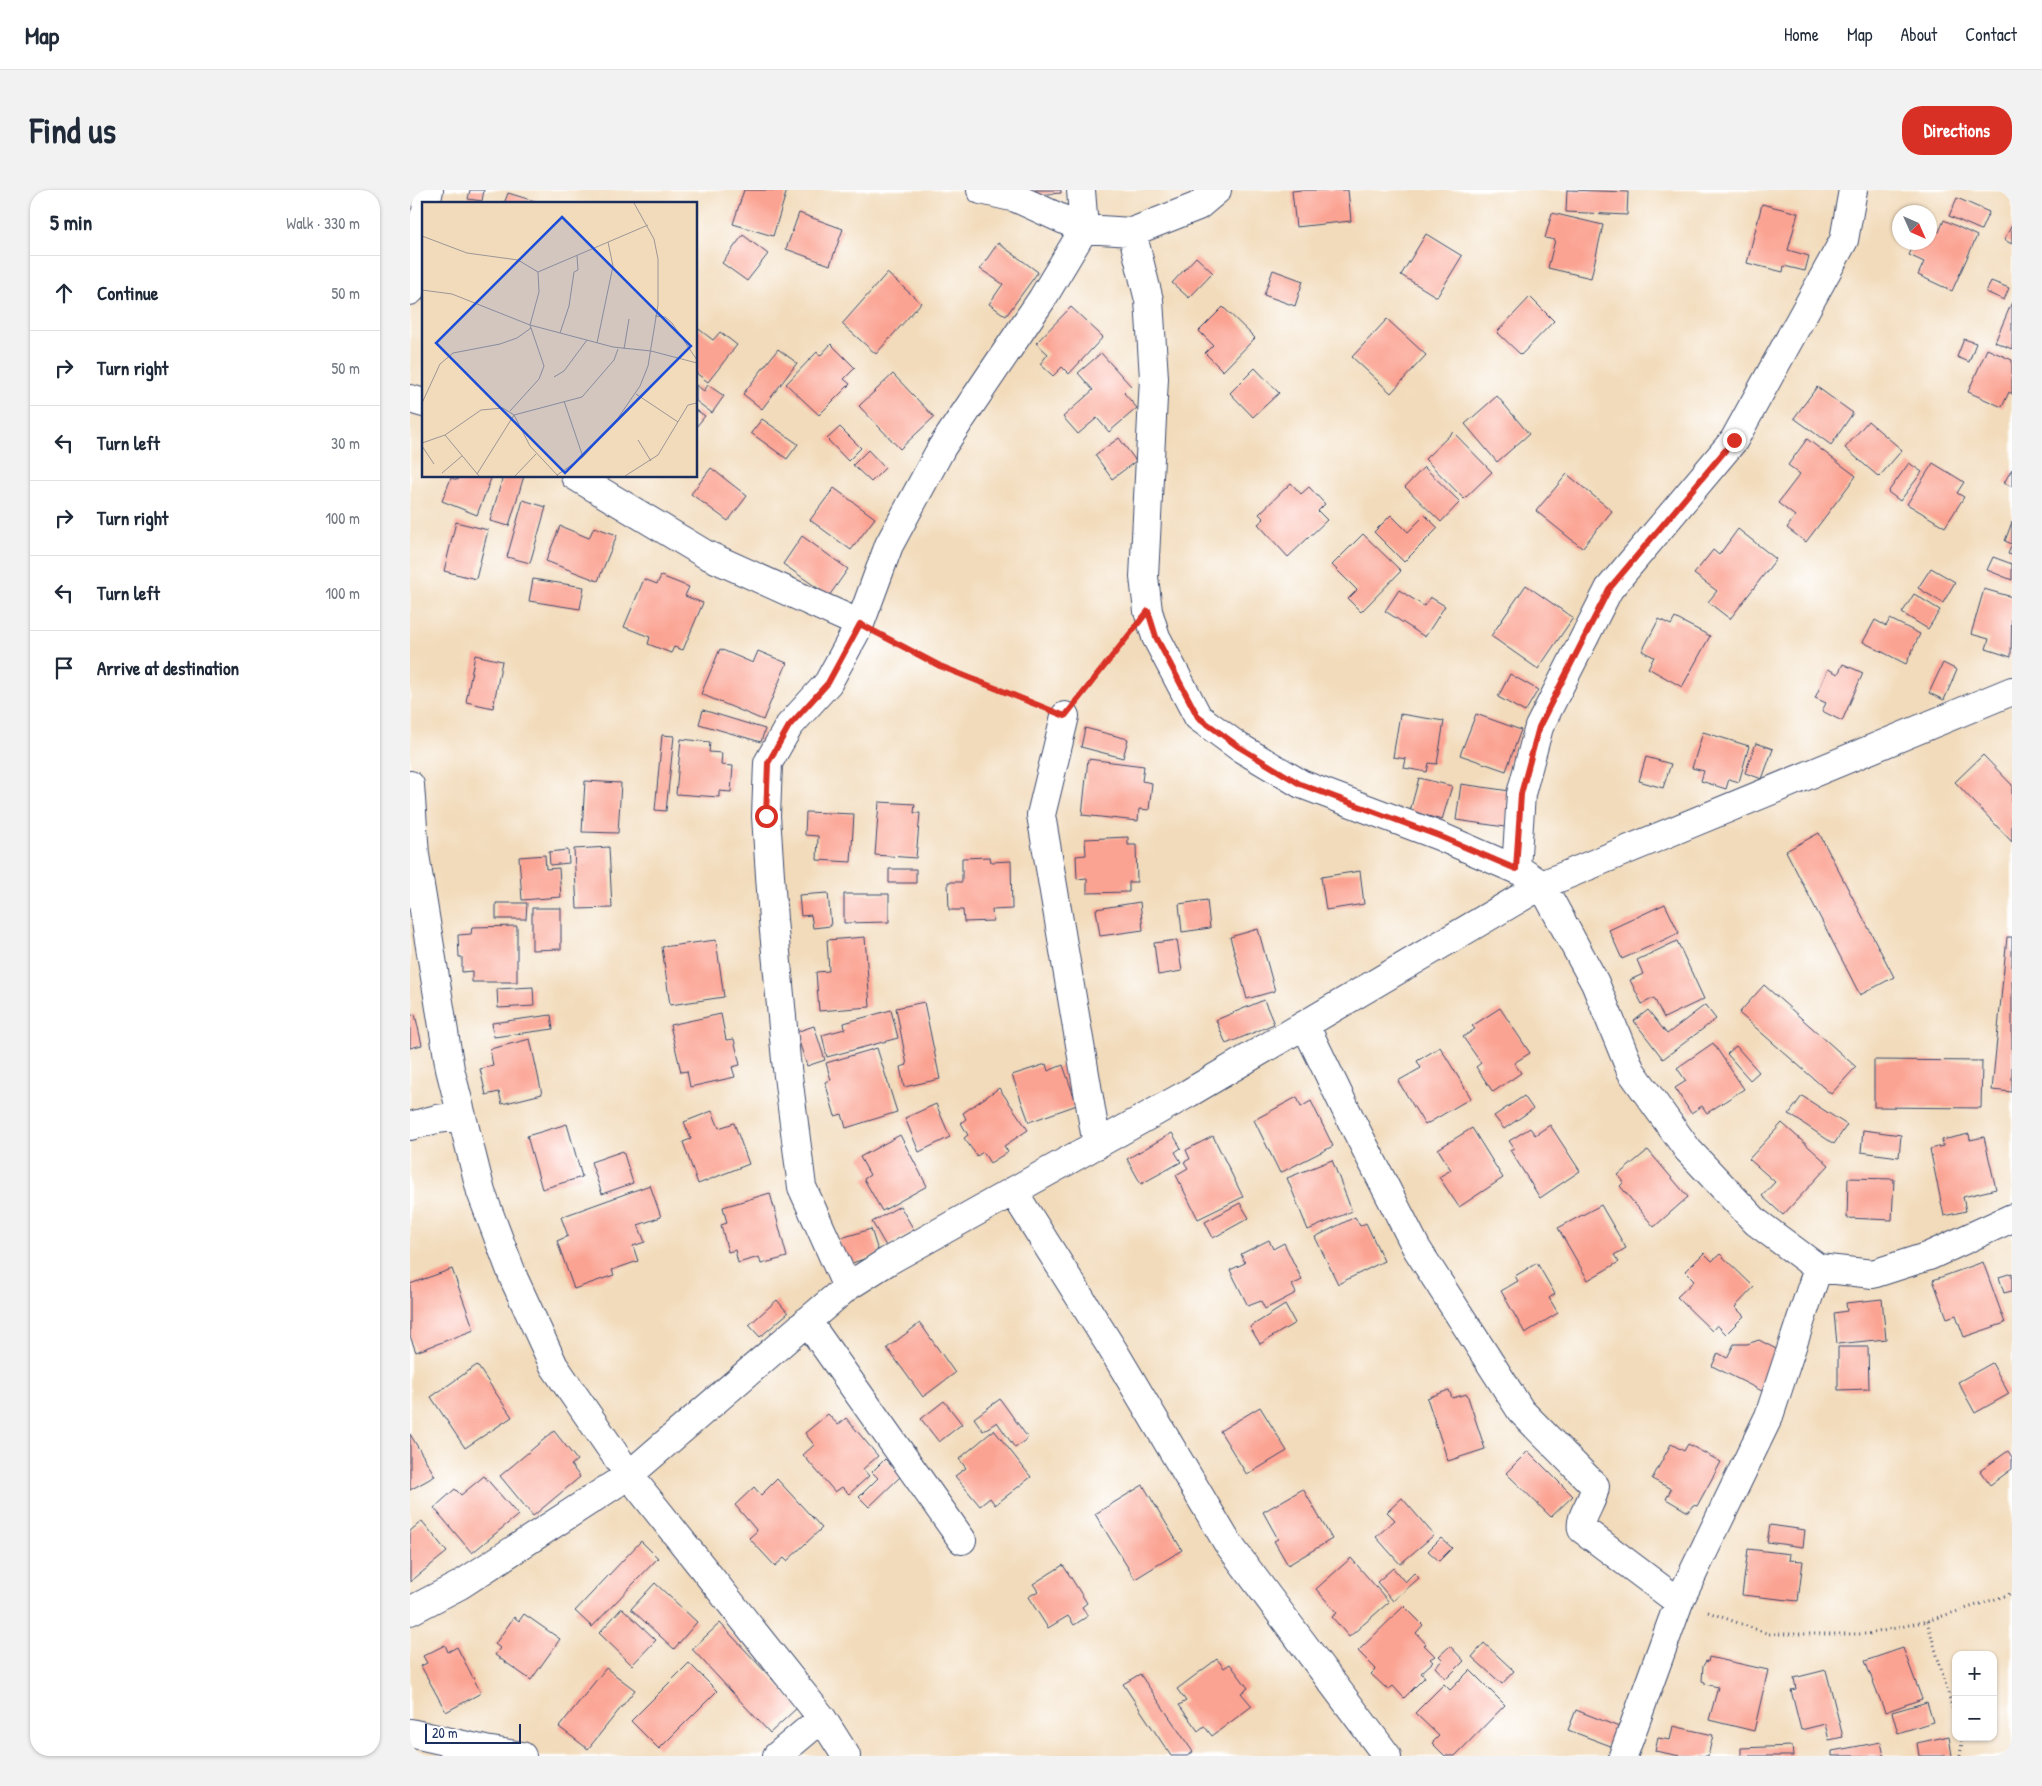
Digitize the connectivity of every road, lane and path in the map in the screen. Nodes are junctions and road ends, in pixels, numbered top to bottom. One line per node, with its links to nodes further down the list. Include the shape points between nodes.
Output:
1 (981, 190): 6 (street, via 1016,198)
2 (1081, 190): 6 (street)
3 (1217, 190): 7 (street, via 1198,206)
4 (1853, 190): 15 (street, via 1844,240 1734,440 1609,589 1539,727 1521,794)
5 (422, 227): 8 (street)
6 (1084, 229): 7 (street); 11 (street, via 1042,300 942,448 889,545)
7 (1132, 232): 10 (street, via 1150,300 1154,378 1144,577)
8 (410, 290)
9 (577, 478): 11 (street, via 705,554)
10 (1148, 611): 13 (path); 15 (street, via 1156,637 1198,717 1239,747 1300,784 1439,836)
11 (860, 624): 13 (path, via 940,666); 24 (street, via 828,683 789,726 768,763 766,816 773,929 802,1187)
12 (2012, 691): 16 (street)
13 (1065, 716): 20 (street, via 1041,815)
14 (410, 785): 18 (street, via 415,856 450,1069)
15 (1516, 869): 16 (street)
16 (1542, 885): 17 (street); 23 (street, via 1595,982 1631,1071 1688,1150 1756,1222)
17 (1305, 1025): 20 (street); 29 (street, via 1417,1249 1521,1411 1595,1486 1594,1496 1582,1520 1582,1529)
18 (462, 1116): 19 (street); 26 (street, via 481,1192 514,1279 554,1366)
19 (410, 1126)
20 (1097, 1144): 21 (street)
21 (1013, 1191): 24 (street); 39 (street, via 1113,1350 1227,1542)
22 (2012, 1218): 23 (street, via 1929,1256 1873,1274)
23 (1818, 1268): 29 (street, via 1769,1416)
24 (846, 1287): 25 (street)
25 (807, 1321): 26 (street); 27 (street)
26 (629, 1475): 30 (street, via 460,1585); 33 (street)
27 (962, 1540)
28 (2012, 1592): 31 (path)
29 (1679, 1602): 31 (path, via 1769,1634 1869,1634); 40 (street)
30 (410, 1611)
31 (1927, 1621): 32 (path)
32 (1952, 1706)
33 (822, 1718): 37 (street); 38 (street)
34 (410, 1733): 36 (street)
35 (1962, 1741): 41 (path)
36 (522, 1756)
37 (777, 1756)
38 (846, 1756)
39 (1387, 1756)
40 (1623, 1756)
41 (1960, 1756)

